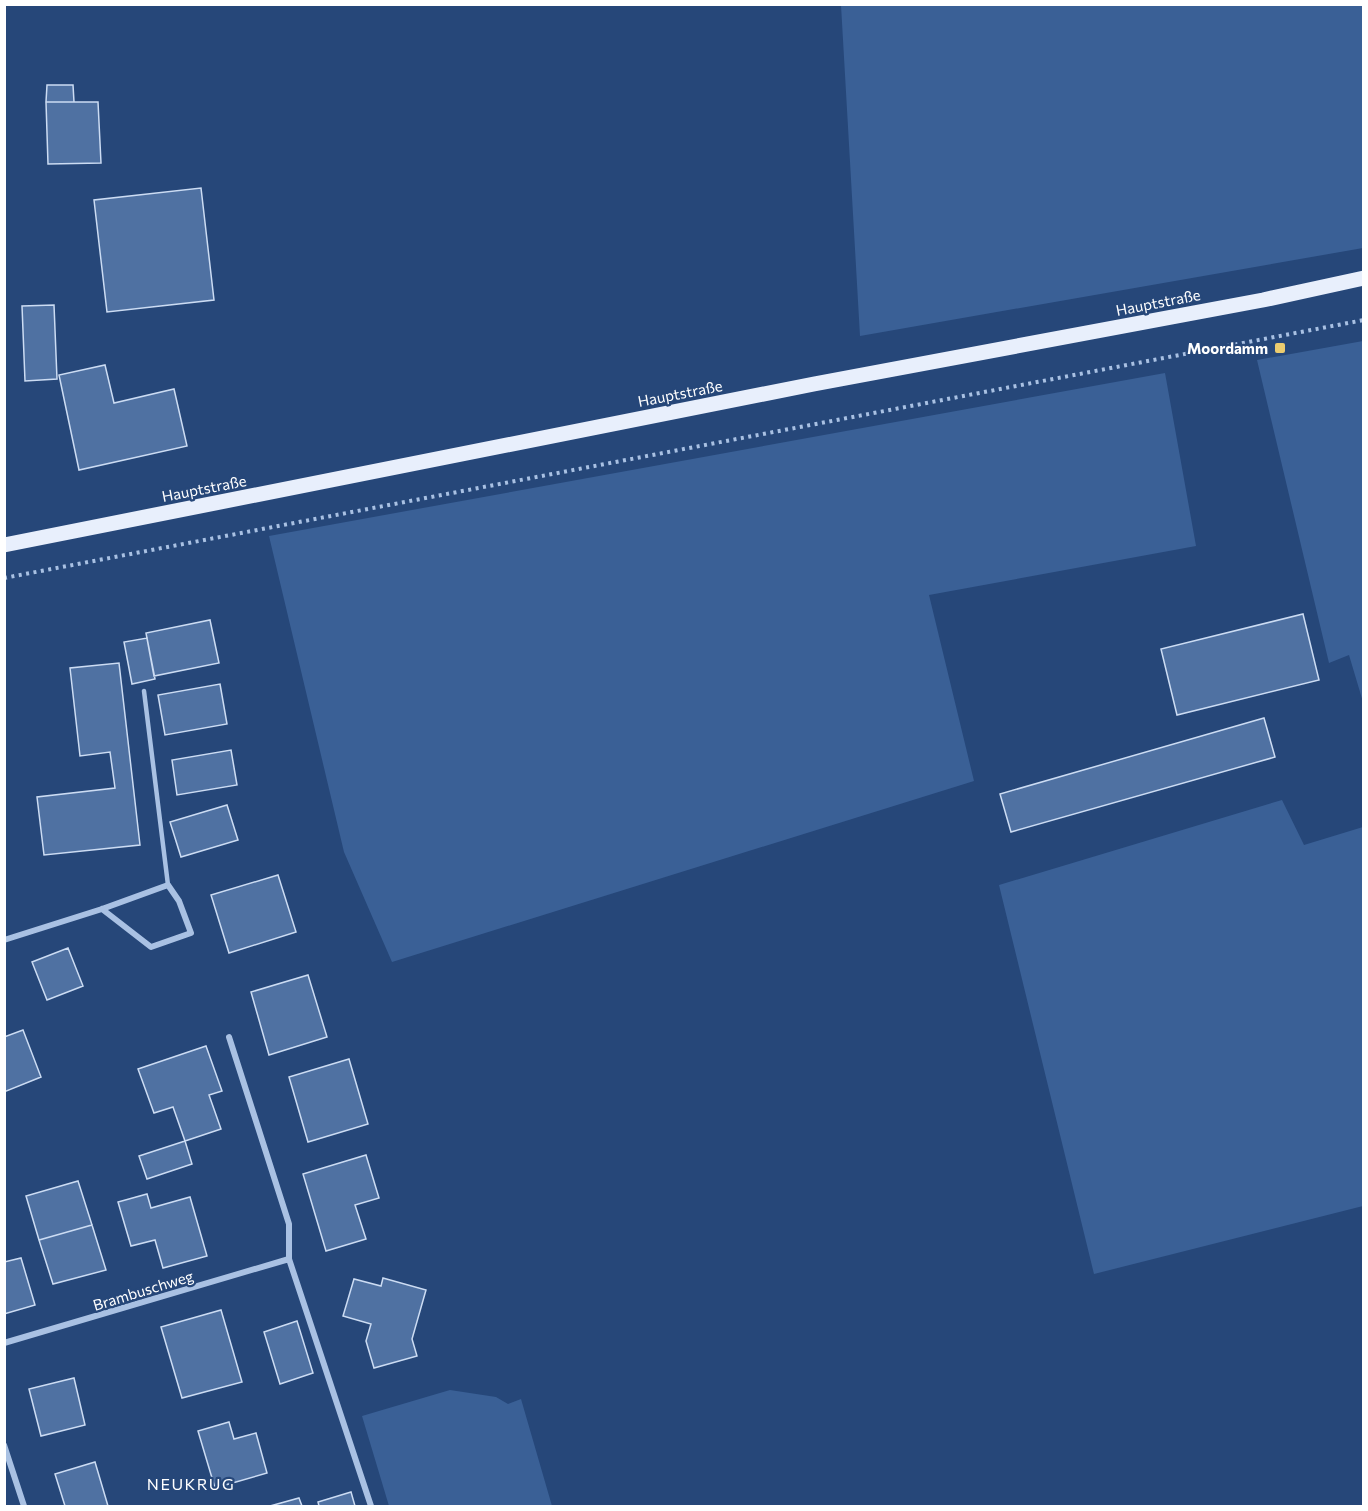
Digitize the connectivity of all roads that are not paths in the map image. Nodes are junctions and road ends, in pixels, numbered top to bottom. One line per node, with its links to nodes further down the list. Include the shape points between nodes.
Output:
1 (1364, 278): 2 (main road, Hauptstraße)
2 (4, 545)
3 (144, 691): 4 (lane)
4 (168, 885): 5 (street); 5 (street, via 179,901 191,933 151,947)
5 (102, 909): 6 (street)
6 (5, 938)
7 (229, 1037): 8 (street, via 289,1224)
8 (289, 1259): 9 (street, Brambuschweg); 13 (street)
9 (4, 1343)
10 (4, 1445): 11 (street)
11 (8, 1462): 12 (street)
12 (24, 1506)
13 (371, 1506)

